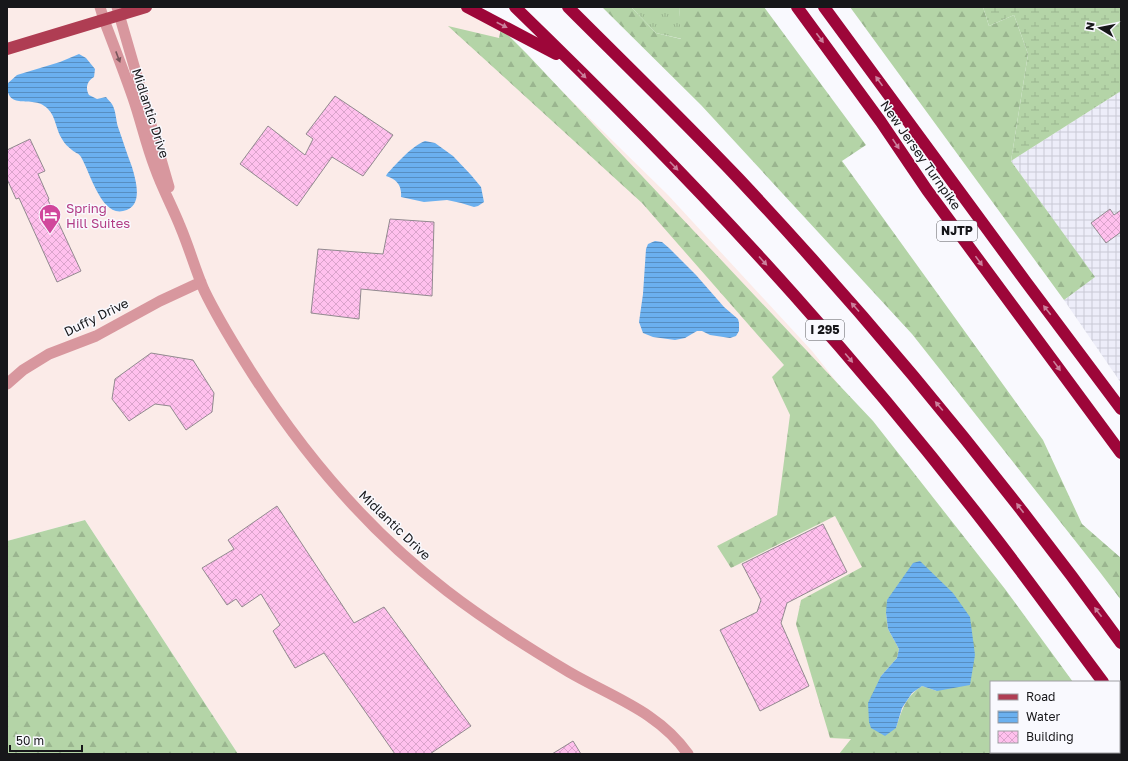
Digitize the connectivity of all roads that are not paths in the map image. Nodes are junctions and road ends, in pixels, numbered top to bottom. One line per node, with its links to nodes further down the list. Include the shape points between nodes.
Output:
1 (100, 7): 9 (street, Midlantic Drive)
2 (146, 7): 8 (main road)
3 (467, 7): 11 (highway, one-way to 11)
4 (515, 7): 11 (highway, I 295)
5 (568, 7): 17 (highway, I 295, one-way to 5, via 1015,501 868,322 738,179)
6 (797, 7): 16 (highway, New Jersey Turnpike / NJTP, one-way to 16, via 927,190)
7 (824, 7): 15 (highway, New Jersey Turnpike / NJTP, one-way to 7)
8 (118, 11): 9 (main road); 12 (street, Midlantic Drive)
9 (104, 20): 10 (main road); 12 (street, Midlantic Drive, one-way to 12, via 134,99 155,169)
10 (7, 49)
11 (568, 60): 18 (highway, I 295, one-way to 18, via 735,230 846,354 996,538)
12 (180, 226): 13 (street, Midlantic Drive)
13 (201, 282): 14 (street, Duffy Drive, via 96,336 49,354 23,370); 19 (street, Midlantic Drive, via 222,324 294,435 326,475 387,539 428,576 479,615 569,672 640,710 676,737)
14 (7, 384)
15 (1121, 409)
16 (1121, 453)
17 (1121, 643)
18 (1101, 681)
19 (688, 754)

